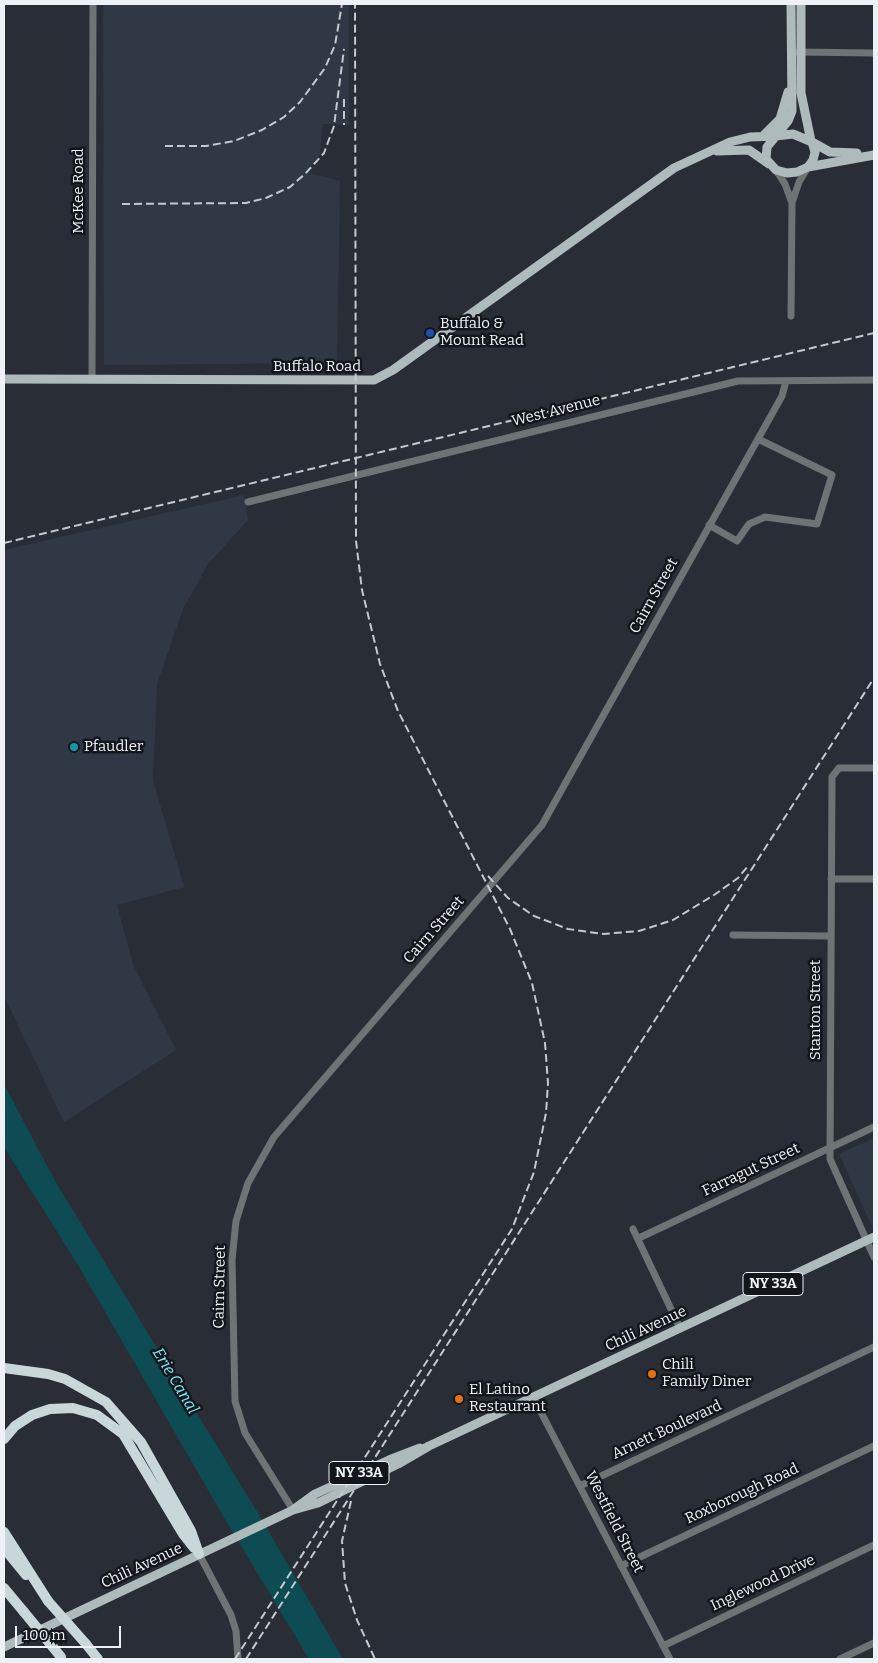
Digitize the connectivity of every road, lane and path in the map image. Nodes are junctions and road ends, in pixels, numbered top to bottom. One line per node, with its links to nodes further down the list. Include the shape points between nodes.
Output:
1 (93, 4): 17 (street, McKee Road)
2 (791, 4): 4 (main road)
3 (801, 4): 4 (main road)
4 (796, 52): 5 (street); 6 (main road); 9 (main road, via 802,101)
5 (874, 53)
6 (790, 80): 7 (main road, via 782,113); 8 (main road, via 792,110)
7 (763, 136): 8 (main road, Buffalo Road); 10 (main road, Buffalo Road, via 730,142)
8 (776, 136): 9 (main road, via 793,134); 12 (main road, via 766,151)
9 (812, 141): 11 (main road, via 830,152); 13 (main road, via 814,156)
10 (709, 151): 12 (main road, Buffalo Road, via 743,149 753,152); 17 (main road, Buffalo Road, via 666,172 626,204 380,378 366,381)
11 (874, 155): 13 (main road)
12 (772, 167): 13 (main road, via 792,173); 14 (street, via 786,184)
13 (807, 168): 14 (street)
14 (792, 203): 15 (street)
15 (791, 316)
16 (4, 379): 17 (main road, Buffalo Road)
17 (92, 379)
18 (786, 380): 19 (street, West Avenue); 20 (street, Cairn Street, via 782,396); 21 (street, West Avenue, via 744,381 704,389)
19 (874, 380)
20 (758, 438): 22 (street, Cairn Street); 22 (street, via 832,475 817,524 764,517 749,524 737,541)
21 (248, 502)
22 (710, 525): 41 (street, Cairn Street, via 542,825 274,1137 248,1183 236,1222 232,1260 235,1401 246,1433)
23 (874, 768): 24 (street, Stanton Street, via 844,768 834,772 832,777)
24 (830, 879): 25 (street); 27 (street, Stanton Street)
25 (874, 879)
26 (733, 934): 27 (street)
27 (830, 936): 29 (street, Stanton Street)
28 (874, 1127): 29 (street, Farragut Street)
29 (830, 1148): 31 (street, Farragut Street); 32 (street, Stanton Street, via 831,1165)
30 (633, 1229): 31 (street)
31 (639, 1238): 34 (street)
32 (870, 1239): 33 (street, Stanton Street); 34 (main road, Chili Avenue / NY 33A)
33 (874, 1257)
34 (680, 1328): 37 (main road, Chili Avenue / NY 33A)
35 (874, 1347): 40 (street, Arnett Boulevard)
36 (4, 1368): 45 (highway, via 65,1379 106,1402 141,1442 191,1531)
37 (533, 1397): 40 (street, Westfield Street); 41 (main road, Chili Avenue / NY 33A, via 430,1446 372,1467 311,1496)
38 (4, 1439): 45 (highway, via 15,1426 50,1409 73,1408 98,1415 112,1424 131,1445 183,1534)
39 (874, 1446): 46 (street, Roxborough Road)
40 (580, 1486): 46 (street, Westfield Street)
41 (293, 1510): 45 (main road, Chili Avenue / NY 33A)
42 (4, 1532): 48 (highway)
43 (874, 1545): 50 (street, Inglewood Drive)
44 (4, 1548): 48 (highway)
45 (199, 1554): 51 (main road, Chili Avenue / NY 33A); 54 (street, via 232,1615)
46 (621, 1566): 50 (street, Westfield Street)
47 (4, 1588): 52 (highway, bridge)
48 (48, 1601): 53 (highway, bridge)
49 (874, 1643): 56 (street)
50 (663, 1646): 55 (street, Westfield Street)
51 (4, 1647)
52 (62, 1658)
53 (98, 1659)
54 (238, 1659)
55 (670, 1659)
56 (840, 1659)

